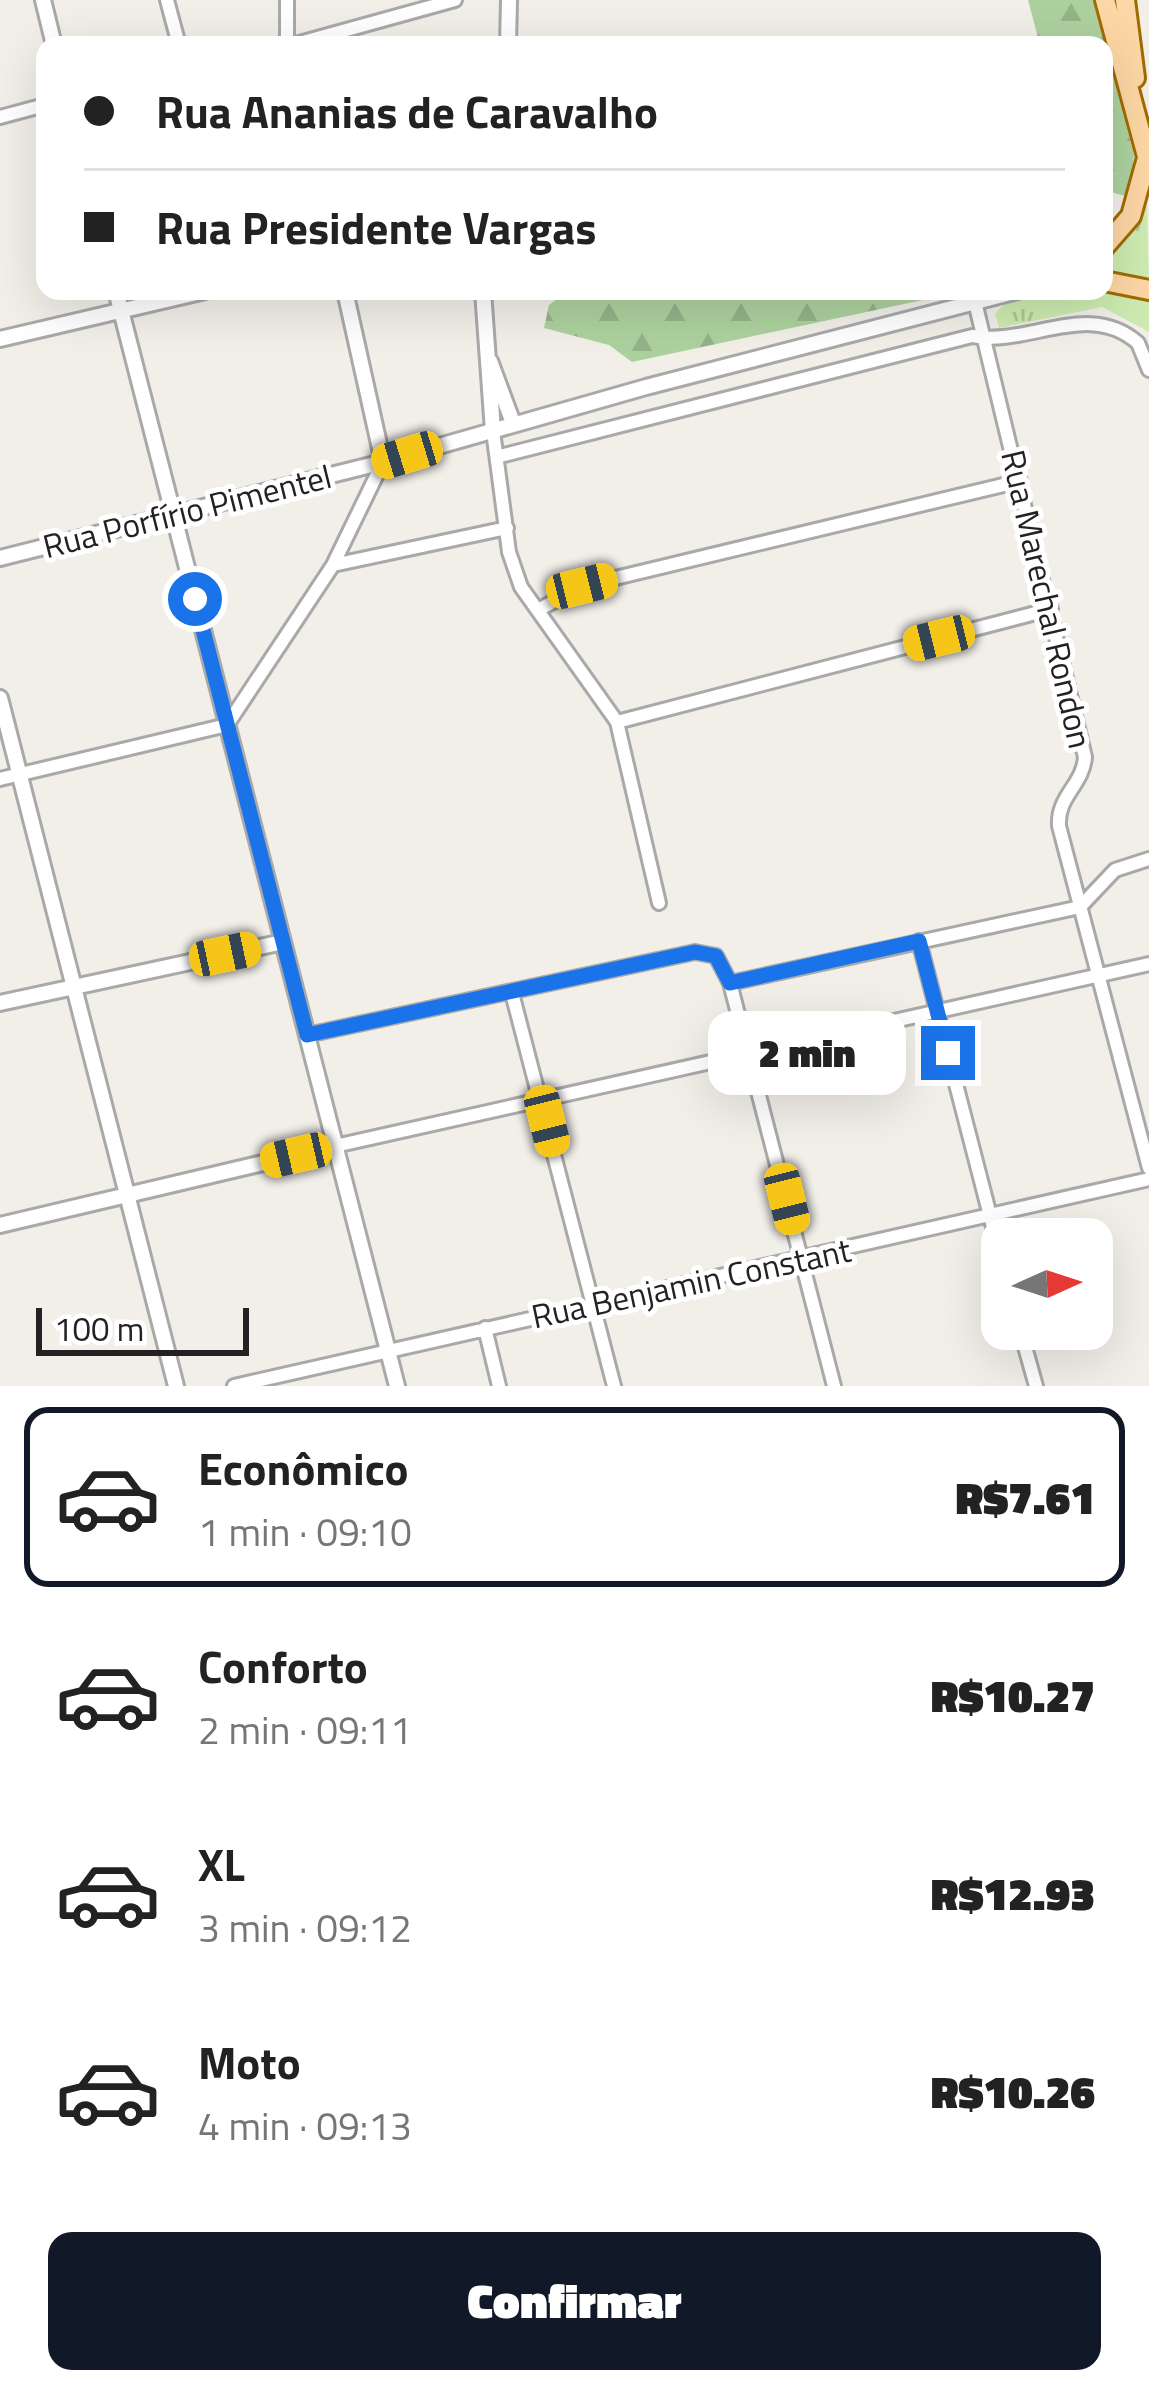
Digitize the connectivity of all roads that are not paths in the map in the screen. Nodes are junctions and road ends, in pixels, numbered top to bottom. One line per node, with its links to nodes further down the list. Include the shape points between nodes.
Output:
1 (43, 0): 8 (street)
2 (167, 0): 9 (street)
3 (287, 0): 10 (street)
4 (455, 0): 11 (street)
5 (508, 0): 12 (street)
6 (1105, 0): 15 (main road)
7 (1125, 0): 15 (main road)
8 (52, 36)
9 (177, 36)
10 (289, 36)
11 (323, 36)
12 (508, 36)
13 (36, 107): 14 (street)
14 (0, 117)
15 (1144, 145): 16 (main road, via 1132,216)
16 (1113, 237)
17 (1113, 283): 18 (main road)
18 (1149, 290)
19 (118, 300): 25 (street)
20 (165, 300): 25 (street)
21 (347, 300): 33 (street)
22 (484, 300): 28 (street)
23 (983, 300): 24 (street, Rua Porfírio Pimentel)
24 (975, 302): 27 (street, Rua Marechal Rondon); 30 (street, Rua Porfírio Pimentel)
25 (121, 310): 26 (street); 35 (street)
26 (0, 338)
27 (986, 339): 29 (street, via 1100,323 1138,343); 32 (street, via 957,338); 34 (street, Rua Marechal Rondon)
28 (490, 361): 30 (street); 31 (street)
29 (1149, 370)
30 (513, 423): 31 (street, Rua Porfírio Pimentel)
31 (493, 431): 32 (street); 33 (street, Rua Porfírio Pimentel)
32 (500, 456): 36 (street)
33 (383, 462): 35 (street, Rua Porfírio Pimentel); 38 (street)
34 (1020, 481): 39 (street, Rua Marechal Rondon); 40 (street, via 582,586)
35 (173, 513): 37 (street, Rua Porfírio Pimentel); 43 (street)
36 (507, 528): 38 (street); 40 (street, via 515,576)
37 (0, 558)
38 (333, 566): 43 (street)
39 (1051, 609): 42 (street); 48 (street, Rua Marechal Rondon, via 1085,757 1058,818)
40 (538, 610): 42 (street)
41 (0, 698): 44 (street)
42 (617, 722): 47 (street)
43 (227, 724): 44 (street); 50 (street)
44 (20, 774): 45 (street); 54 (street)
45 (0, 779)
46 (1149, 859): 48 (street, via 1115,870)
47 (658, 903)
48 (1080, 907): 49 (street); 52 (street, Rua Marechal Rondon)
49 (919, 941): 53 (street); 57 (street)
50 (283, 942): 54 (street); 58 (street)
51 (1149, 964): 52 (street)
52 (1099, 975): 57 (street); 62 (street, Rua Marechal Rondon)
53 (730, 983): 55 (street, via 716,956 695,952); 59 (street)
54 (74, 986): 56 (street); 64 (street)
55 (512, 993): 58 (street); 60 (street)
56 (0, 1003)
57 (938, 1012): 59 (street); 65 (street)
58 (307, 1035): 61 (street)
59 (749, 1055): 60 (street); 68 (street)
60 (542, 1101): 61 (street); 69 (street)
61 (335, 1146): 64 (street); 72 (street)
62 (1149, 1168)
63 (1149, 1179): 65 (street, Rua Benjamin Constant)
64 (127, 1195): 67 (street); 73 (street)
65 (990, 1218)
66 (981, 1220): 68 (street, Rua Benjamin Constant)
67 (0, 1225)
68 (802, 1261): 69 (street, Rua Benjamin Constant); 78 (street)
69 (592, 1304): 70 (street, Rua Benjamin Constant); 77 (street)
70 (485, 1328): 72 (street, Rua Benjamin Constant); 76 (street)
71 (1026, 1350): 79 (street)
72 (388, 1352): 74 (street, Rua Benjamin Constant); 75 (street)
73 (176, 1386)
74 (234, 1386)
75 (397, 1386)
76 (500, 1386)
77 (614, 1386)
78 (834, 1386)
79 (1036, 1386)

